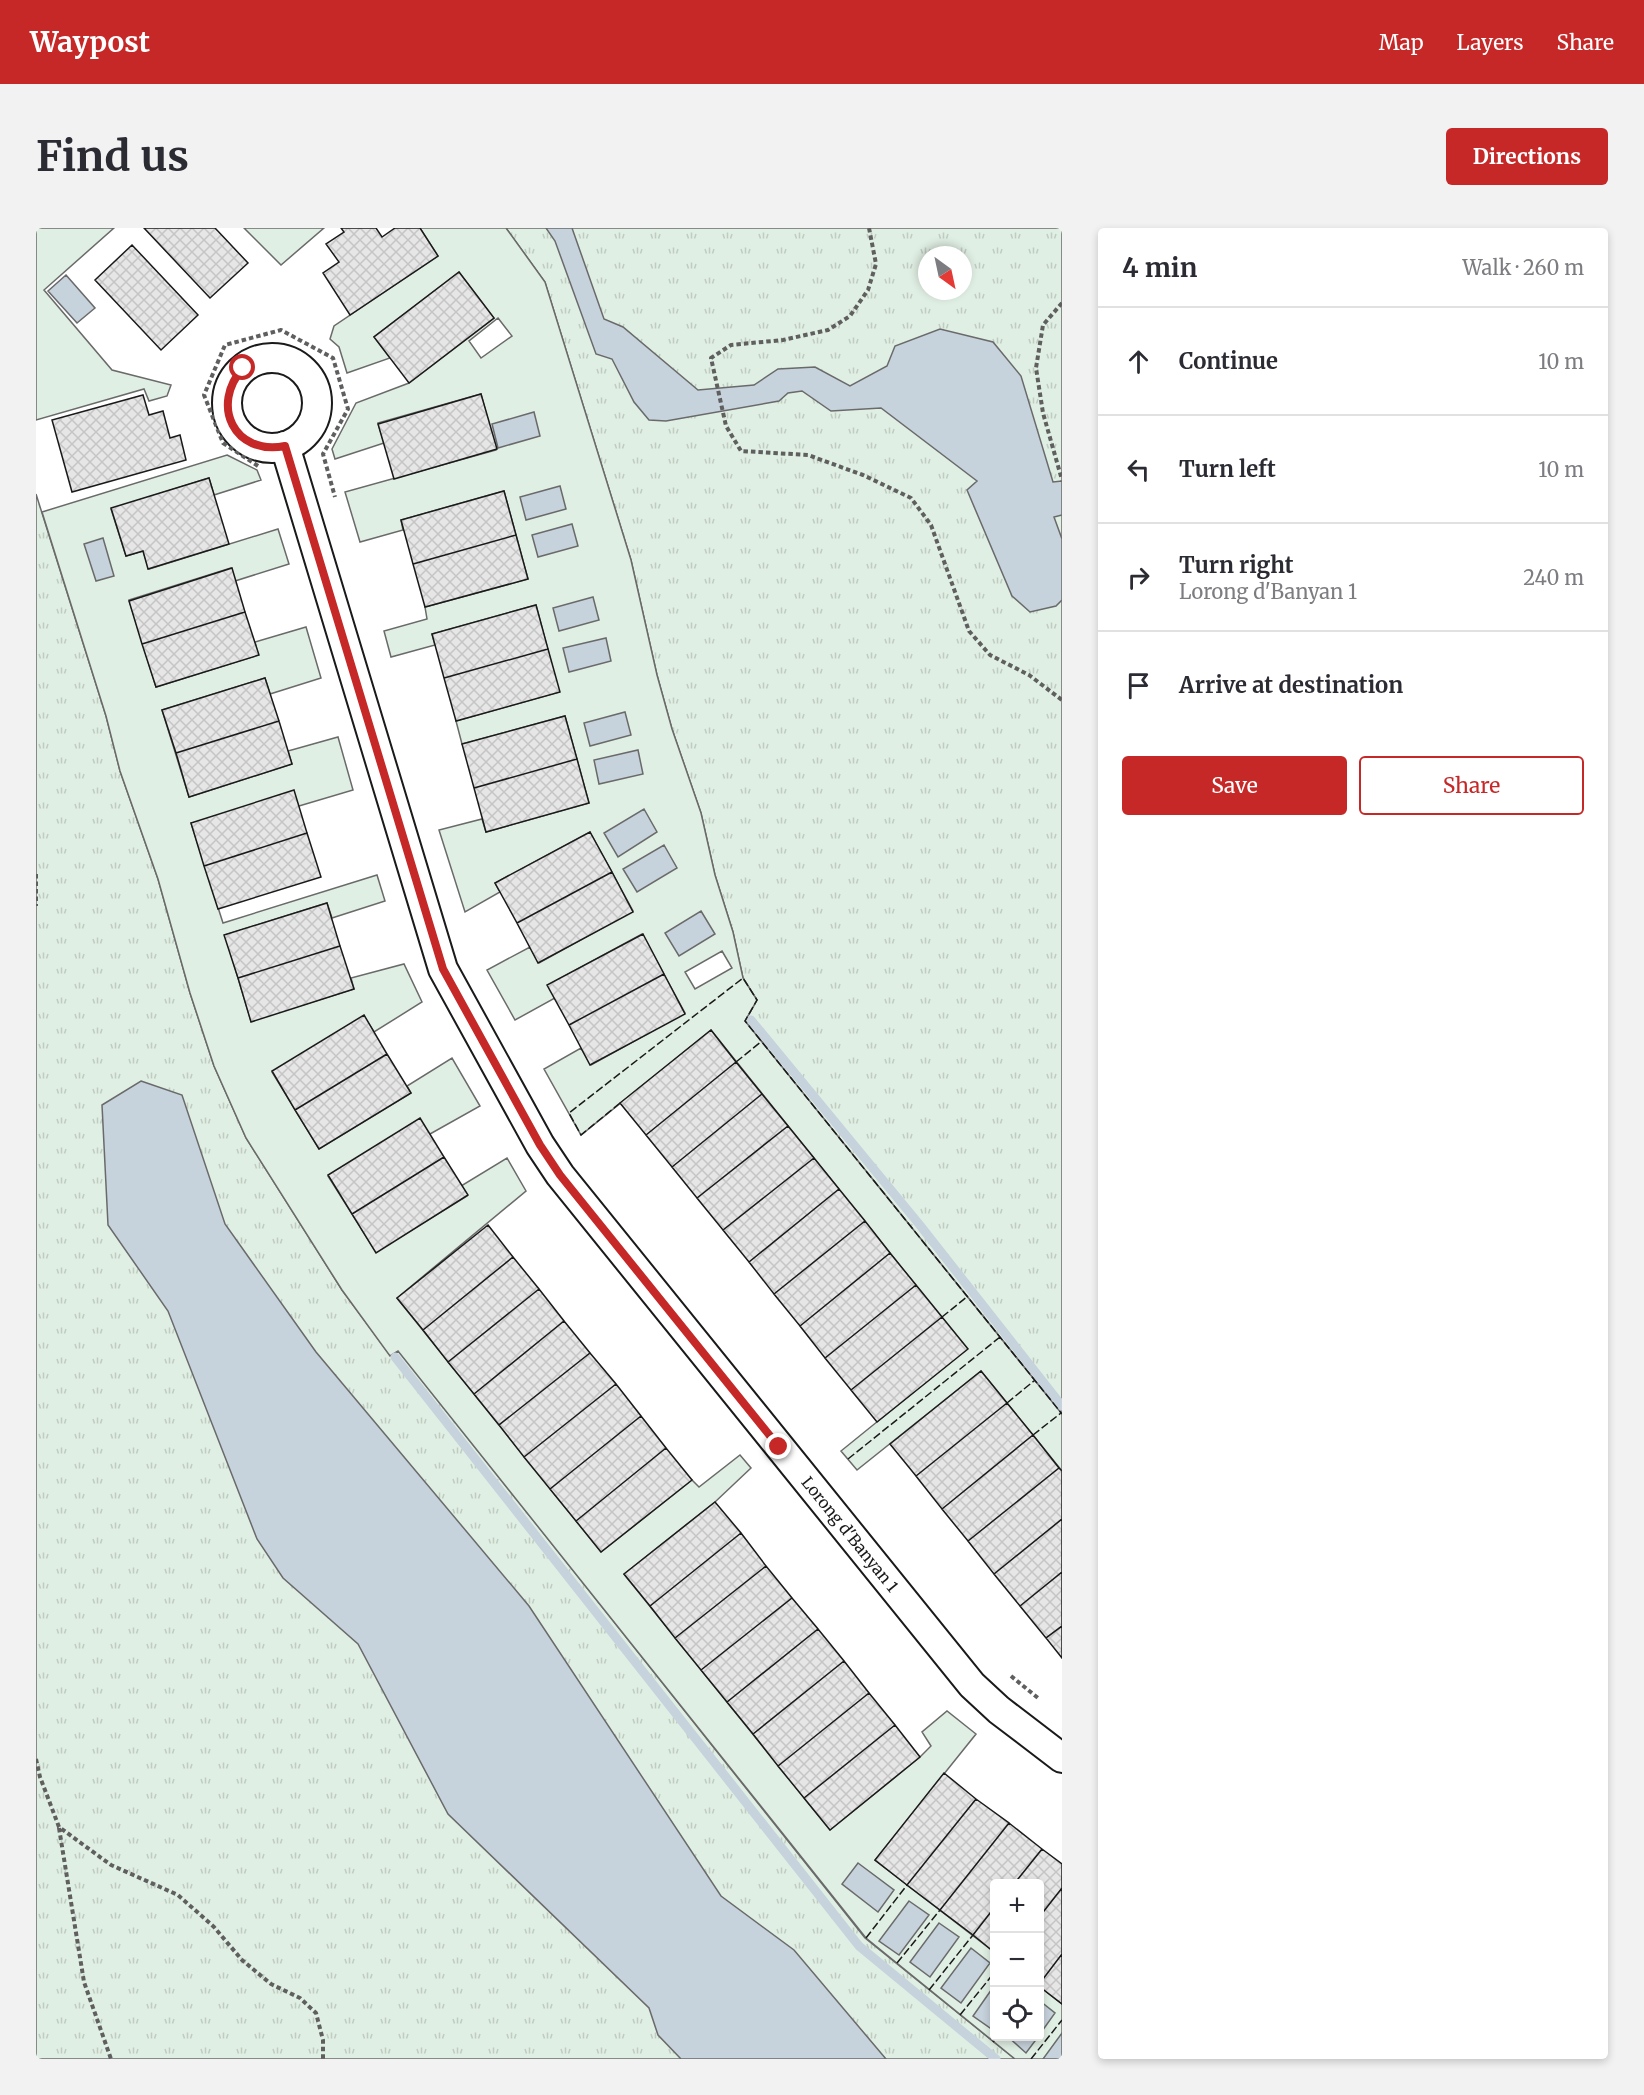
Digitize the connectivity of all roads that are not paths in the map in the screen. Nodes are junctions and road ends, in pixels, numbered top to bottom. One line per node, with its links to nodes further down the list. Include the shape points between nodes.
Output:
1 (285, 446): 2 (street, Lorong d'Banyan 1, via 443,969 540,1145 560,1175 972,1685)
2 (1062, 1758)

